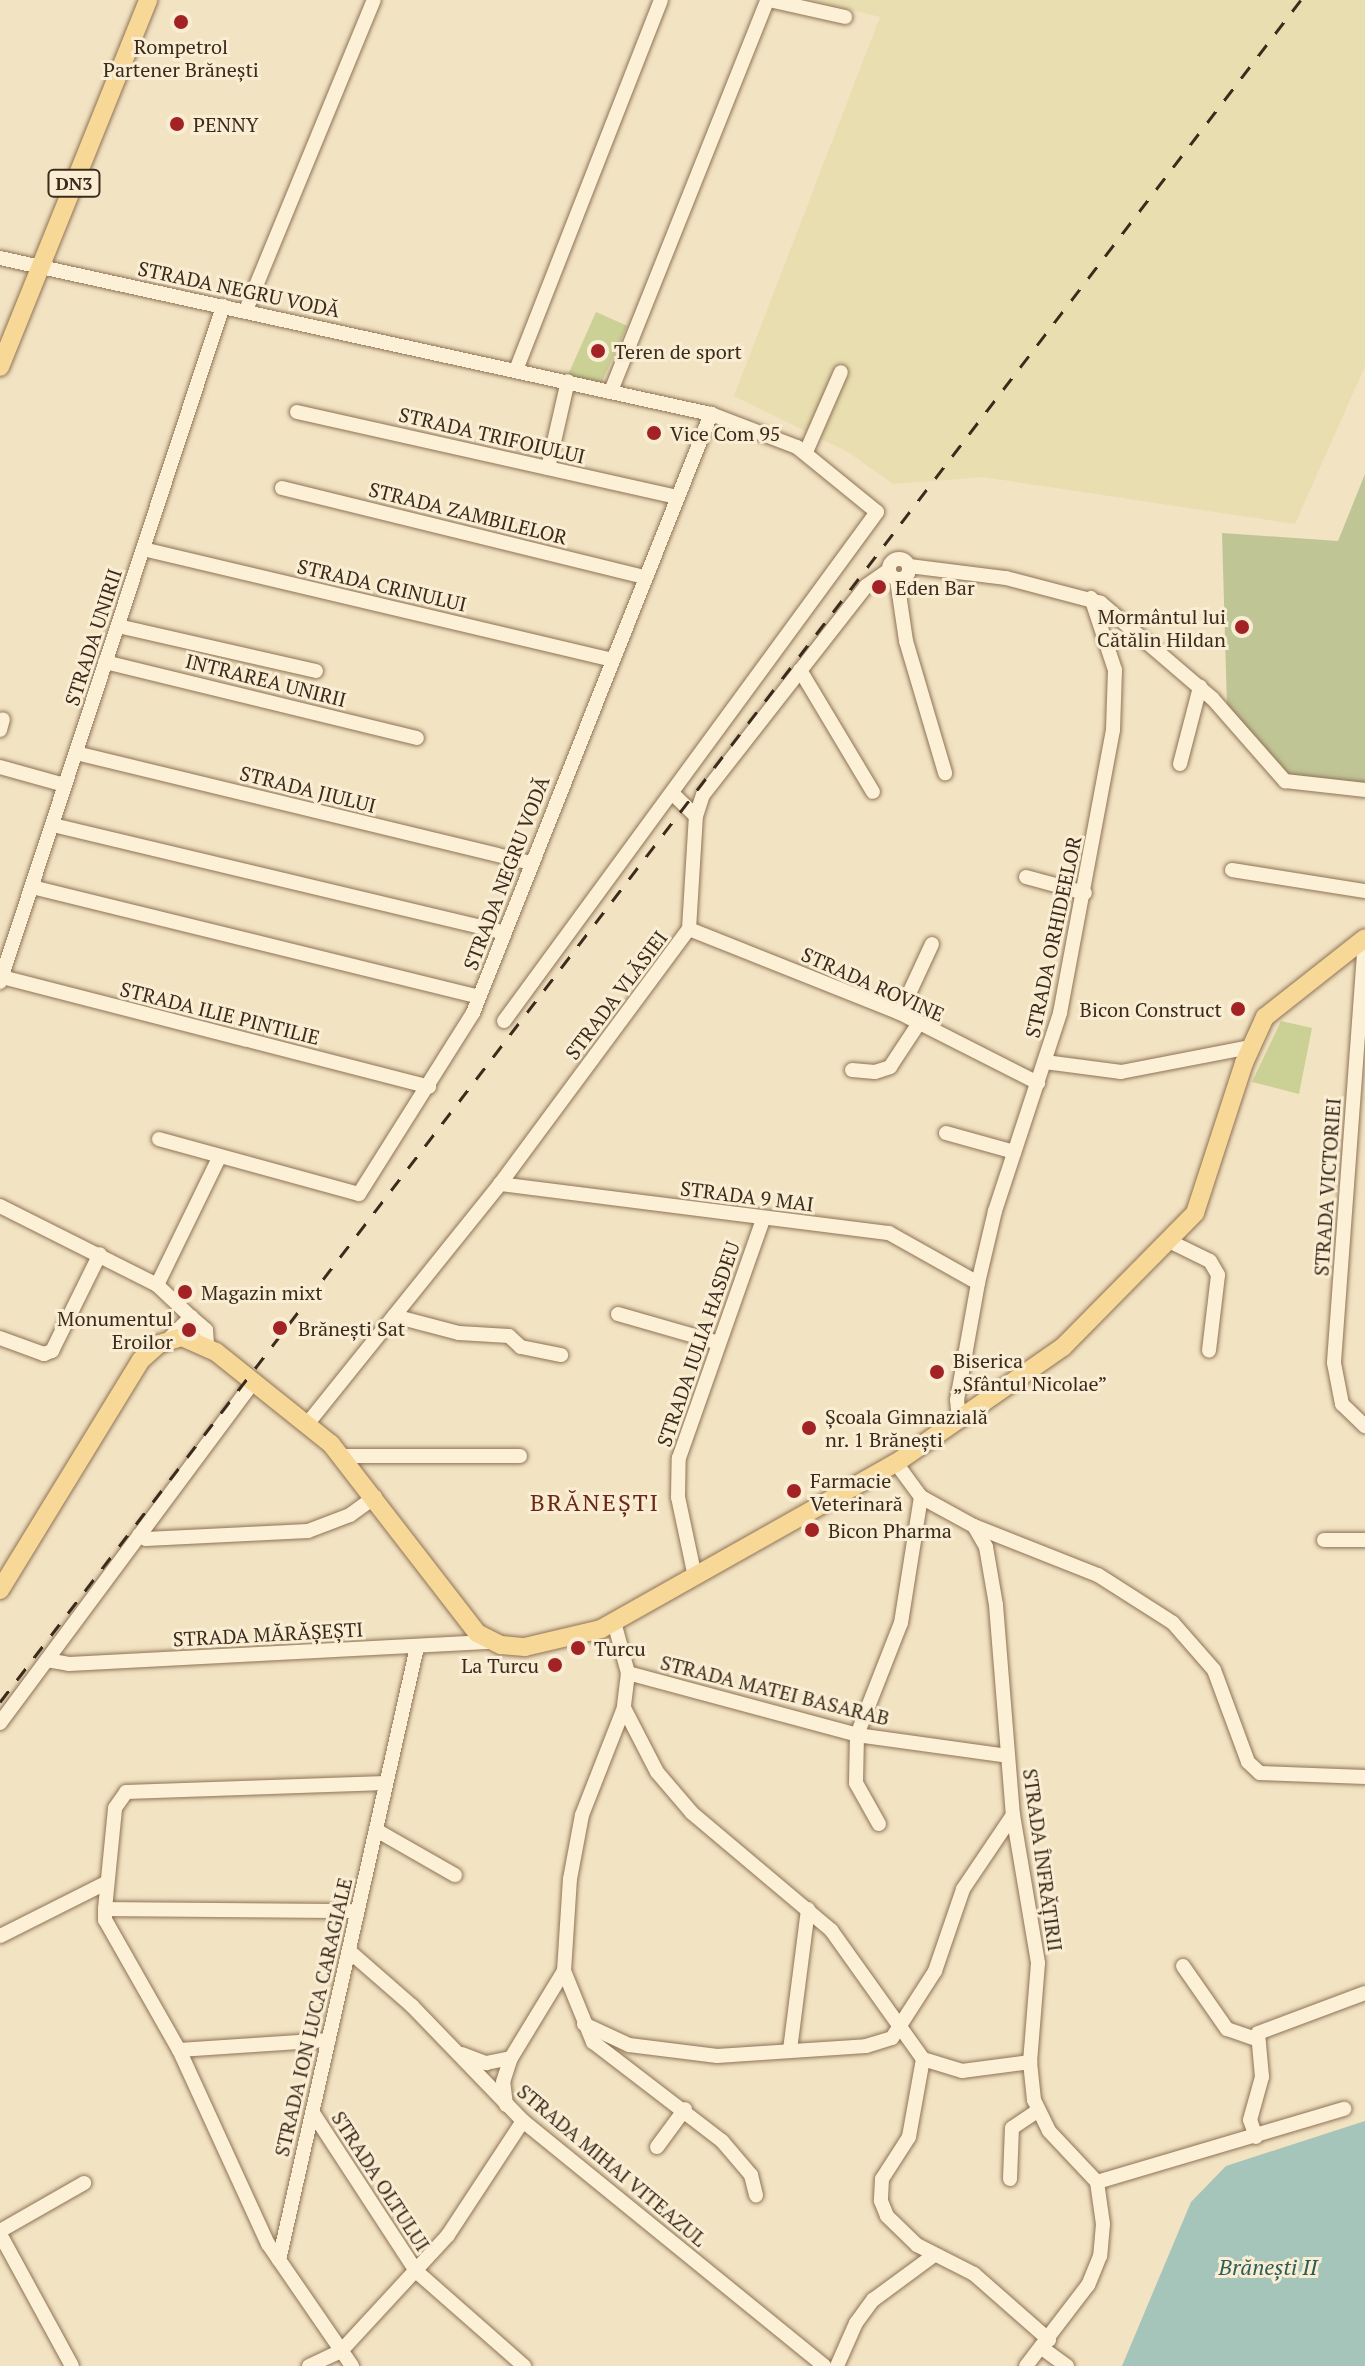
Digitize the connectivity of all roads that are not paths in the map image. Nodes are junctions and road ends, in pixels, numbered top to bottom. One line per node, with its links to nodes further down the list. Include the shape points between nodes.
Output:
1 (148, 0): 7 (main road, DN3)
2 (374, 0): 9 (street)
3 (661, 0): 11 (street)
4 (768, 0): 5 (street); 14 (street)
5 (845, 17)
6 (0, 258): 7 (street, STRADA NEGRU VODĂ)
7 (40, 268): 8 (street, STRADA NEGRU VODĂ); 10 (main road, DN3)
8 (223, 306): 9 (street, STRADA NEGRU VODĂ); 21 (street, STRADA UNIRII)
9 (246, 310): 11 (street, STRADA NEGRU VODĂ)
10 (0, 367)
11 (516, 370): 13 (street, STRADA NEGRU VODĂ)
12 (841, 372): 17 (street)
13 (568, 381): 14 (street, STRADA NEGRU VODĂ); 18 (street)
14 (611, 391): 16 (street, STRADA NEGRU VODĂ)
15 (297, 412): 18 (street, STRADA TRIFOIULUI)
16 (711, 414): 17 (street, STRADA NEGRU VODĂ); 20 (street, STRADA NEGRU VODĂ)
17 (806, 452): 39 (street, STRADA NEGRU VODĂ, via 877,512)
18 (548, 468): 20 (street, STRADA TRIFOIULUI)
19 (282, 488): 23 (street, STRADA ZAMBILELOR)
20 (678, 497): 23 (street, STRADA NEGRU VODĂ)
21 (143, 549): 25 (street, STRADA UNIRII); 26 (street, STRADA CRINULUI)
22 (893, 575): 24 (street, STRADA VLĂSIEI, via 907,576 909,566 1006,578); 28 (street, STRADA VLĂSIEI, via 866,586); 35 (street, via 906,641)
23 (645, 577): 26 (street, STRADA NEGRU VODĂ)
24 (1091, 598): 30 (street, via 1122,617 1154,654); 47 (street, STRADA ORHIDEELOR, via 1111,645 1116,694)
25 (118, 626): 27 (street, STRADA UNIRII); 29 (street)
26 (611, 660): 42 (street, STRADA NEGRU VODĂ)
27 (105, 662): 31 (street, INTRAREA UNIRII); 32 (street, STRADA UNIRII)
28 (800, 670): 38 (street); 40 (street, STRADA VLĂSIEI, via 703,795)
29 (316, 671)
30 (1200, 687): 33 (street); 37 (street, via 1285,781)
31 (417, 738)
32 (76, 753): 36 (street, STRADA UNIRII); 42 (street, STRADA JIULUI)
33 (1180, 764)
34 (0, 767): 36 (street)
35 (945, 773)
36 (65, 785): 41 (street, STRADA UNIRII)
37 (1365, 790)
38 (873, 792)
39 (672, 793): 40 (street); 55 (street)
40 (696, 816): 48 (street, STRADA VLĂSIEI)
41 (53, 825): 45 (street, STRADA UNIRII); 49 (street)
42 (530, 863): 49 (street, STRADA NEGRU VODĂ)
43 (1232, 870): 46 (street)
44 (1026, 877): 47 (street)
45 (32, 887): 52 (street, STRADA UNIRII); 53 (street)
46 (1365, 891)
47 (1085, 893): 58 (street, STRADA ORHIDEELOR)
48 (689, 929): 54 (street, STRADA ROVINE); 67 (street, STRADA VLĂSIEI)
49 (503, 932): 53 (street, STRADA NEGRU VODĂ)
50 (1365, 939): 57 (main road, via 1283,998 1265,1017); 60 (street, STRADA VICTORIEI)
51 (932, 944): 54 (street)
52 (1, 979): 62 (street, STRADA ILIE PINTILIE)
53 (479, 997): 62 (street, STRADA NEGRU VODĂ)
54 (900, 1013): 56 (street, STRADA ROVINE)
55 (504, 1021)
56 (919, 1023): 59 (street, via 890,1067); 61 (street, STRADA ROVINE)
57 (1250, 1047): 58 (street, via 1121,1072); 70 (main road, via 1203,1200)
58 (1045, 1062): 61 (street, STRADA ORHIDEELOR)
59 (852, 1070)
60 (1360, 1073): 86 (street, STRADA VICTORIEI, via 1334,1363 1342,1404)
61 (1038, 1083): 65 (street, STRADA ORHIDEELOR)
62 (429, 1087): 66 (street, STRADA NEGRU VODĂ, via 359,1194)
63 (946, 1133): 65 (street)
64 (159, 1139): 66 (street, STRADA NEGRU VODĂ)
65 (1014, 1152): 72 (street, STRADA ORHIDEELOR)
66 (219, 1158): 73 (street)
67 (500, 1184): 69 (street, STRADA 9 MAI); 75 (street, STRADA VLĂSIEI)
68 (0, 1206): 71 (street)
69 (763, 1219): 72 (street, STRADA 9 MAI, via 900,1236); 79 (street, STRADA IULIA HASDEU)
70 (1171, 1242): 81 (street, via 1210,1261 1218,1275); 84 (main road, via 1063,1347)
71 (100, 1254): 73 (street); 77 (street, via 52,1351 44,1354)
72 (978, 1283): 84 (street, STRADA ORHIDEELOR, via 957,1400)
73 (157, 1285): 76 (street)
74 (618, 1314): 79 (street)
75 (394, 1316): 82 (street, via 459,1333 509,1336 521,1347); 85 (street, STRADA VLĂSIEI)
76 (191, 1317): 78 (street); 80 (street, via 206,1330)
77 (0, 1338)
78 (170, 1338): 80 (main road); 97 (main road, via 137,1367)
79 (719, 1343): 96 (street, STRADA IULIA HASDEU, via 677,1473)
80 (207, 1346): 83 (main road)
81 (1209, 1350)
82 (561, 1355)
83 (254, 1381): 85 (main road); 93 (street)
84 (959, 1421): 89 (main road)
85 (308, 1423): 87 (main road)
86 (1365, 1426)
87 (344, 1456): 88 (street); 90 (main road)
88 (520, 1456)
89 (896, 1463): 91 (street); 96 (main road)
90 (375, 1497): 93 (street, via 350,1515 308,1531 146,1539); 99 (main road, via 460,1616)
91 (921, 1497): 92 (street); 105 (street, via 901,1623)
92 (974, 1526): 106 (street, STRADA ÎNFRĂȚIRII, via 986,1547 996,1605); 107 (street, via 1121,1588 1173,1623 1214,1670 1248,1762 1260,1773 1277,1778)
93 (139, 1535): 101 (street)
94 (1324, 1540): 95 (street)
95 (1365, 1540)
96 (695, 1577): 98 (main road)
97 (0, 1590)
98 (614, 1622): 99 (main road, via 536,1646); 102 (street)
99 (491, 1642): 100 (street, STRADA MĂRĂȘEȘTI)
100 (417, 1647): 101 (street, STRADA MĂRĂȘEȘTI, via 69,1664); 108 (street, STRADA ION LUCA CARAGIALE)
101 (47, 1660): 104 (street)
102 (628, 1673): 103 (street); 105 (street, STRADA MATEI BASARAB)
103 (624, 1708): 115 (street, via 657,1772 679,1799); 120 (street, via 579,1826)
104 (0, 1723)
105 (857, 1735): 106 (street, STRADA MATEI BASARAB); 110 (street, via 856,1783)
106 (1008, 1756): 109 (street, STRADA ÎNFRĂȚIRII)
107 (1365, 1777)
108 (386, 1783): 111 (street, STRADA ION LUCA CARAGIALE); 113 (street, via 126,1792 115,1808)
109 (1013, 1815): 123 (street, via 963,1889 935,1971); 131 (street, STRADA ÎNFRĂȚIRII, via 1038,1963)
110 (879, 1824)
111 (376, 1830): 112 (street); 116 (street, STRADA ION LUCA CARAGIALE)
112 (455, 1875)
113 (106, 1883): 114 (street); 117 (street)
114 (105, 1909): 116 (street); 126 (street, via 105,1920)
115 (808, 1909): 123 (street, via 848,1951); 128 (street)
116 (357, 1911): 118 (street, STRADA ION LUCA CARAGIALE)
117 (0, 1936)
118 (349, 1951): 125 (street, STRADA ION LUCA CARAGIALE); 127 (street, STRADA MIHAI VITEAZUL)
119 (1183, 1966): 124 (street, via 1227,2029)
120 (564, 1971): 122 (street); 129 (street)
121 (1365, 1993): 124 (street, via 1264,2028)
122 (584, 2024): 128 (street, via 629,2045 686,2054); 133 (street, via 602,2053)
123 (901, 2029): 128 (street, via 892,2038 866,2046); 130 (street)
124 (1256, 2039): 138 (street, via 1262,2077 1251,2111)
125 (329, 2040): 126 (street); 136 (street, STRADA ION LUCA CARAGIALE)
126 (179, 2050): 146 (street, via 254,2218)
127 (456, 2050): 129 (street, via 486,2063); 132 (street, STRADA MIHAI VITEAZUL)
128 (790, 2050)
129 (511, 2058): 132 (street, via 503,2082)
130 (923, 2059): 131 (street, via 962,2071); 145 (street, via 909,2137 879,2190 892,2223)
131 (1030, 2062): 135 (street, STRADA ÎNFRĂȚIRII)
132 (506, 2105): 137 (street, STRADA MIHAI VITEAZUL)
133 (685, 2109): 139 (street); 143 (street, via 737,2156)
134 (1344, 2109): 138 (street)
135 (1037, 2111): 140 (street, via 1012,2128); 141 (street)
136 (313, 2113): 146 (street, STRADA ION LUCA CARAGIALE); 147 (street, STRADA OLTULUI)
137 (523, 2121): 147 (street, via 470,2206); 154 (street, STRADA MIHAI VITEAZUL)
138 (1256, 2137): 141 (street)
139 (657, 2147)
140 (1010, 2179)
141 (1097, 2182): 148 (street, via 1103,2224 1100,2256 1088,2285)
142 (84, 2183): 144 (street)
143 (756, 2195)
144 (0, 2232): 151 (street)
145 (933, 2256): 148 (street, via 974,2274); 155 (street, via 873,2300)
146 (279, 2260): 149 (street)
147 (416, 2271): 149 (street); 150 (street, STRADA OLTULUI)
148 (1046, 2344): 156 (street); 157 (street)
149 (341, 2351): 152 (street); 153 (street)
150 (515, 2363)
151 (72, 2366)
152 (309, 2366)
153 (352, 2366)
154 (824, 2366)
155 (837, 2366)
156 (1026, 2366)
157 (1067, 2366)

